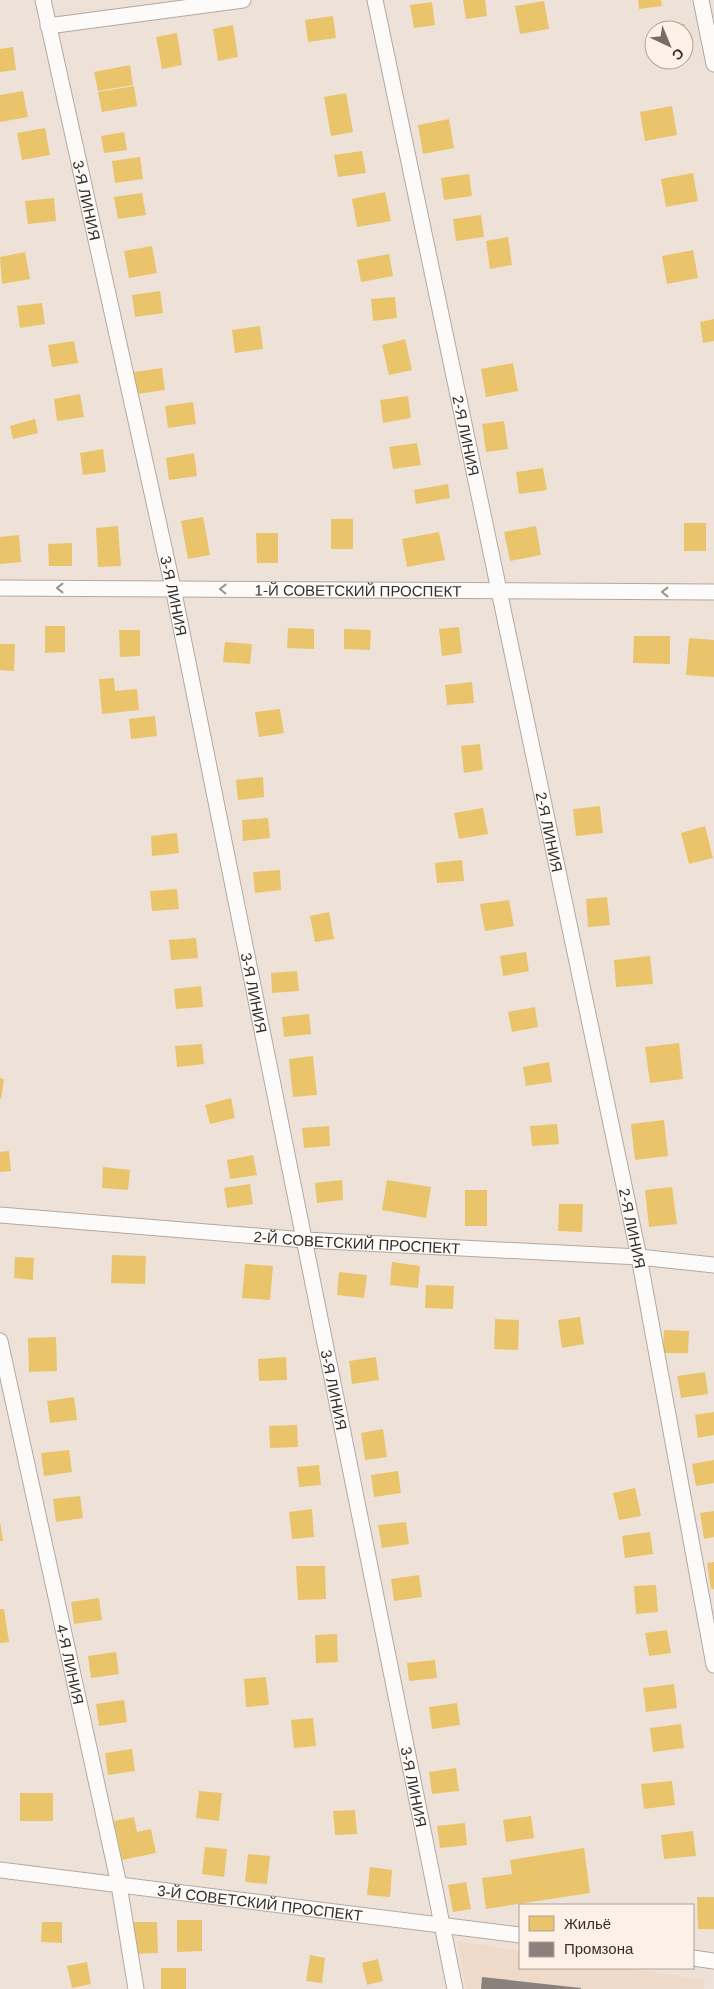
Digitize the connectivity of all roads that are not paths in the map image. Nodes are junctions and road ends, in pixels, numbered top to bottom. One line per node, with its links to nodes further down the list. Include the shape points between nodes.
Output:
1 (43, 0): 5 (street, 3-Я ЛИНИЯ)
2 (243, 0): 5 (street)
3 (375, 0): 9 (street, 2-Я ЛИНИЯ)
4 (701, 0): 6 (street)
5 (48, 26): 8 (street, 3-Я ЛИНИЯ)
6 (714, 64)
7 (0, 588): 8 (street, 1-Й СОВЕТСКИЙ ПРОСПЕКТ, one-way to 7)
8 (173, 588): 9 (street, 1-Й СОВЕТСКИЙ ПРОСПЕКТ, one-way to 8); 12 (street, 3-Я ЛИНИЯ)
9 (500, 591): 10 (street, 1-Й СОВЕТСКИЙ ПРОСПЕКТ, one-way to 9); 13 (street, 2-Я ЛИНИЯ)
10 (714, 592)
11 (0, 1215): 12 (street, 2-Й СОВЕТСКИЙ ПРОСПЕКТ)
12 (305, 1240): 13 (street, 2-Й СОВЕТСКИЙ ПРОСПЕКТ); 19 (street, 3-Я ЛИНИЯ)
13 (639, 1257): 14 (street, 2-Й СОВЕТСКИЙ ПРОСПЕКТ); 16 (street, 2-Я ЛИНИЯ)
14 (714, 1265)
15 (0, 1341): 18 (street, 4-Я ЛИНИЯ)
16 (714, 1665)
17 (0, 1870): 18 (street, 3-Й СОВЕТСКИЙ ПРОСПЕКТ)
18 (119, 1885): 19 (street, 3-Й СОВЕТСКИЙ ПРОСПЕКТ); 23 (street, 4-Я ЛИНИЯ)
19 (443, 1925): 20 (street, 3-Й СОВЕТСКИЙ ПРОСПЕКТ); 24 (street, 3-Я ЛИНИЯ)
20 (519, 1935)
21 (694, 1958): 22 (street)
22 (714, 1961)
23 (136, 1989)
24 (455, 1989)

